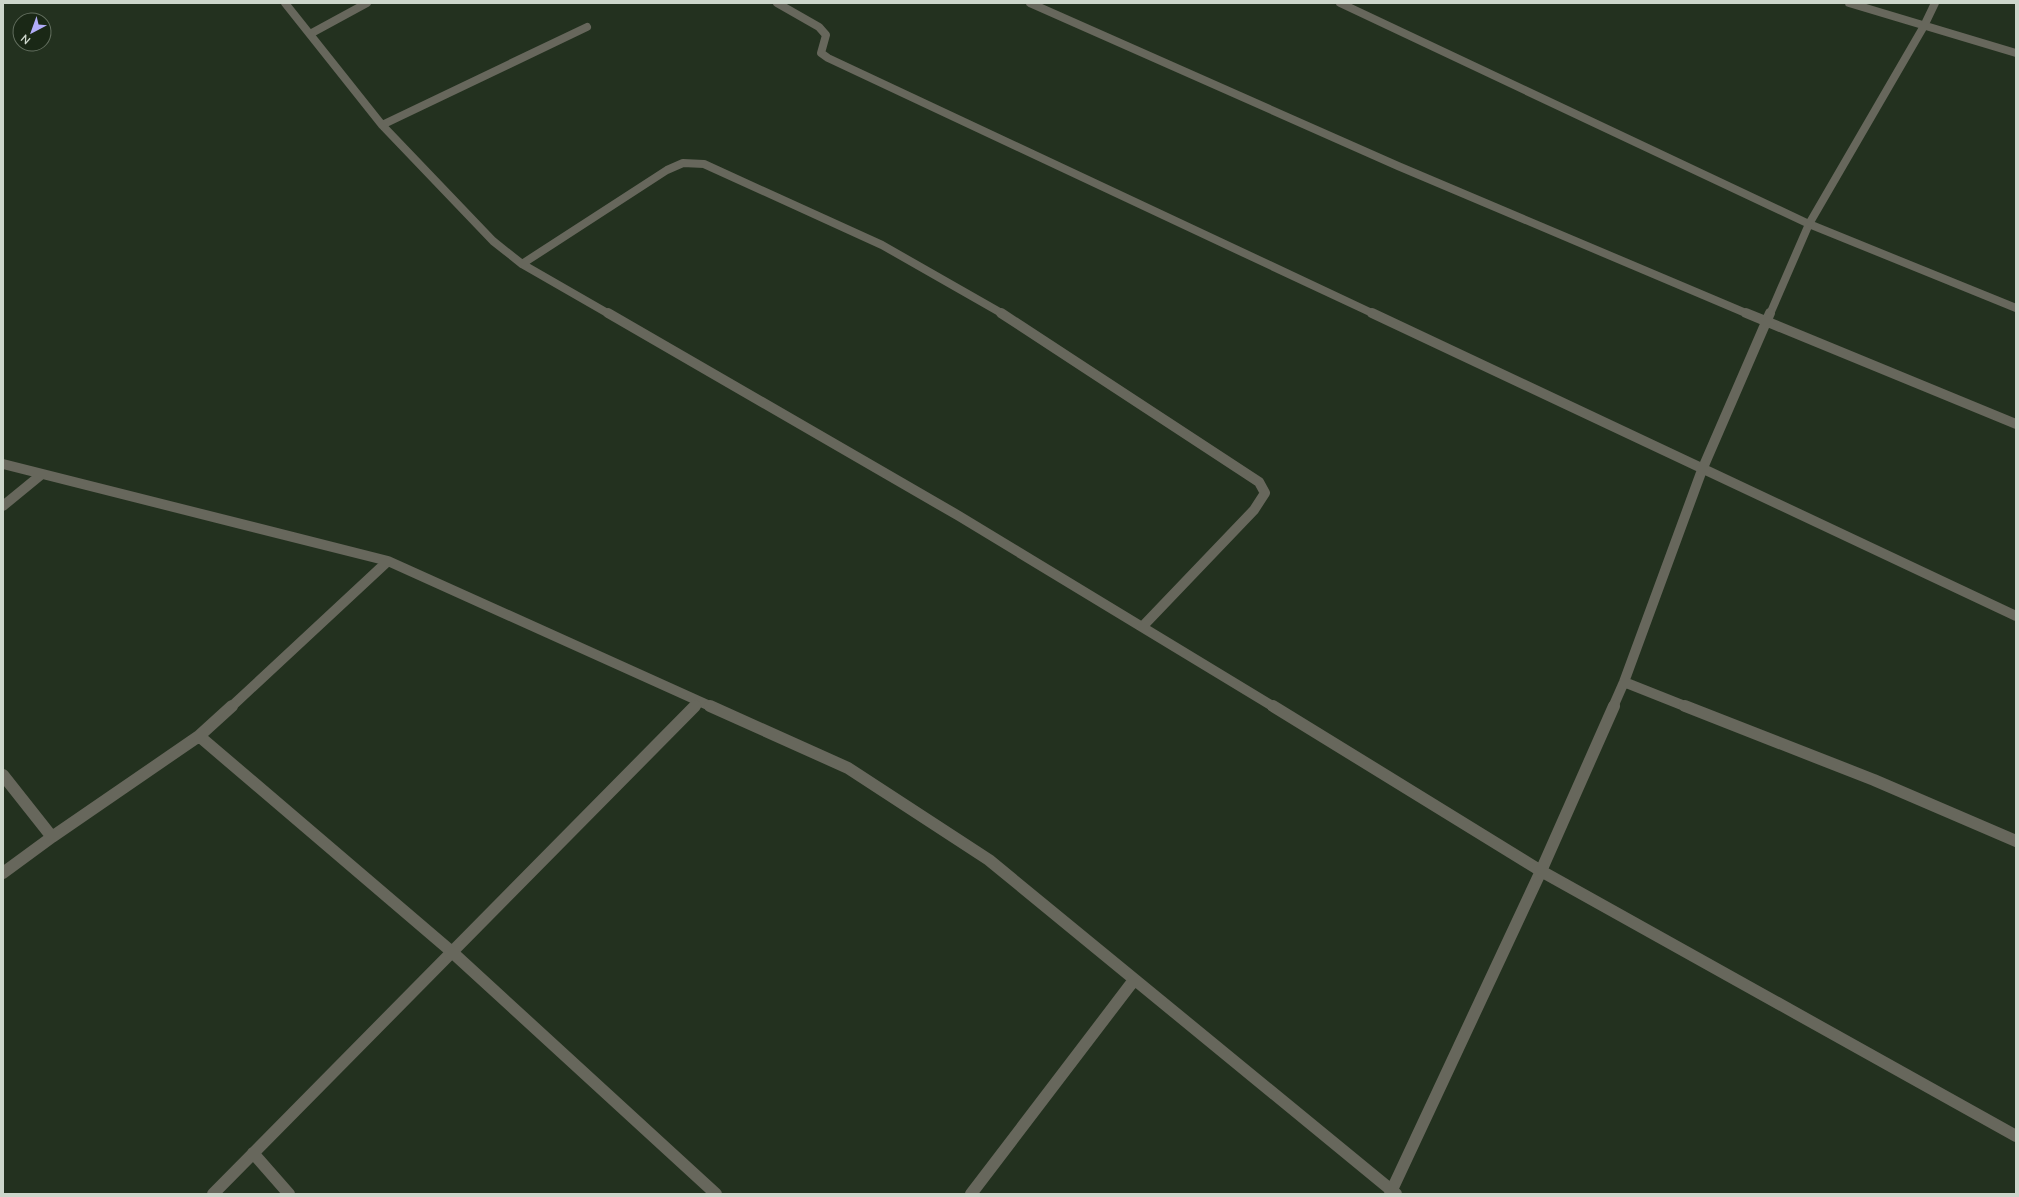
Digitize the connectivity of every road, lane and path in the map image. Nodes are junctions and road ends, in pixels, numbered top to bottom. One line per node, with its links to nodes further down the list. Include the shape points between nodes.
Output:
1 (285, 3): 10 (street)
2 (367, 3): 10 (street)
3 (777, 3): 19 (street, via 819,27 826,35 821,53 828,58)
4 (1030, 3): 16 (street, via 1231,94)
5 (1340, 3): 13 (street)
6 (1849, 3): 8 (street)
7 (1935, 3): 8 (street)
8 (1924, 26): 11 (street); 13 (street)
9 (586, 27): 12 (street)
10 (310, 34): 12 (street)
11 (2016, 53)
12 (382, 125): 14 (street, via 493,241)
13 (1809, 224): 15 (street); 16 (street)
14 (522, 264): 24 (street, via 959,516); 24 (street, via 667,170 683,163 704,164 882,245 996,310 1259,482 1265,493 1254,510)
15 (2016, 308)
16 (1765, 323): 17 (street); 19 (street)
17 (2016, 424)
18 (3, 464): 20 (street)
19 (1702, 470): 23 (street); 25 (street)
20 (42, 474): 21 (street); 22 (street)
21 (3, 506)
22 (388, 562): 26 (street); 27 (street)
23 (2016, 616)
24 (1143, 626): 31 (street)
25 (1624, 682): 30 (street, via 1874,780); 31 (street)
26 (699, 702): 33 (street); 34 (street, via 848,768 989,860)
27 (199, 736): 29 (street); 33 (street)
28 (3, 775): 29 (street)
29 (52, 837): 32 (street)
30 (2016, 841)
31 (1541, 871): 35 (street); 37 (street)
32 (3, 873)
33 (452, 952): 36 (street); 40 (street)
34 (1134, 980): 37 (street); 41 (street)
35 (2016, 1136)
36 (253, 1153): 38 (street); 39 (street)
37 (1393, 1193)
38 (213, 1194)
39 (289, 1194)
40 (716, 1194)
41 (971, 1194)

